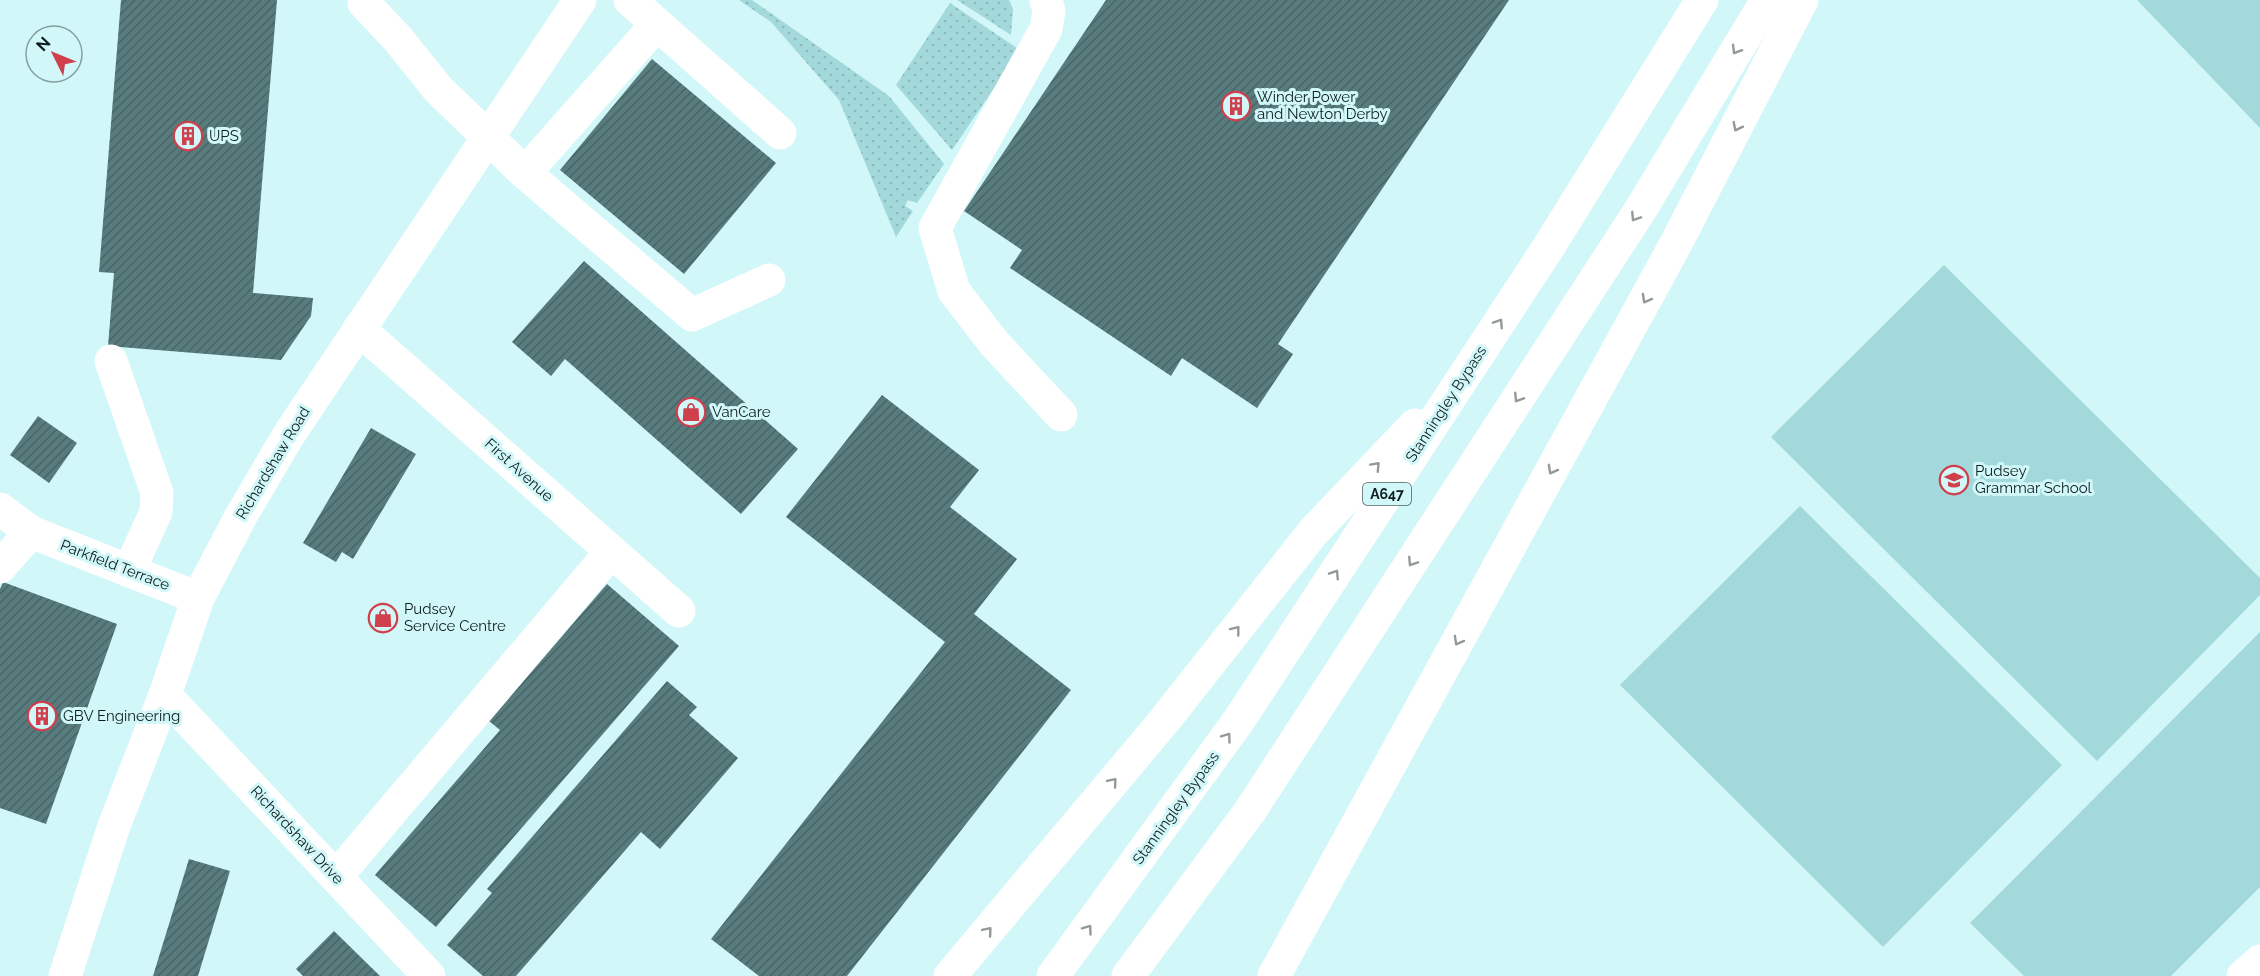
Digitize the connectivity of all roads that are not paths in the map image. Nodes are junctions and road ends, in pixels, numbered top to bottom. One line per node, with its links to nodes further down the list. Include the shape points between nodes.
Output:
1 (580, 0): 10 (main road, Richardshaw Road)
2 (630, 0): 8 (main road)
3 (1046, 0): 16 (main road, via 1046,30 935,228 954,291 994,343)
4 (1702, 0): 15 (main road, Stanningley Bypass / A647, one-way to 4)
5 (1767, 0): 31 (main road, one-way to 31, via 1639,212 1250,811)
6 (1802, 0): 32 (main road, one-way to 32, via 1673,249)
7 (364, 3): 10 (main road, via 438,89)
8 (657, 24): 9 (main road); 11 (main road)
9 (780, 133)
10 (487, 138): 11 (main road); 13 (main road, Richardshaw Road)
11 (525, 173): 12 (main road, via 692,315)
12 (769, 280)
13 (359, 329): 19 (main road, First Avenue); 22 (main road, Richardshaw Road, via 288,436)
14 (111, 361): 21 (main road, via 157,494 156,512)
15 (1474, 362): 29 (main road, one-way to 15, via 1164,721 1314,531); 30 (main road, Stanningley Bypass / A647, one-way to 15, via 1239,720)
16 (1061, 415)
17 (0, 509): 18 (main road, Parkfield Terrace)
18 (31, 532): 20 (main road); 21 (main road, Parkfield Terrace)
19 (611, 552): 23 (main road, First Avenue); 25 (main road)
20 (0, 567)
21 (129, 571): 22 (main road, Parkfield Terrace)
22 (198, 598): 24 (main road, Richardshaw Road)
23 (678, 611)
24 (165, 695): 25 (main road, Richardshaw Drive); 27 (main road, Richardshaw Road, via 114,826)
25 (336, 877): 28 (main road, Richardshaw Drive)
26 (2260, 961): 33 (main road)
27 (65, 976)
28 (429, 976)
29 (950, 976)
30 (1053, 976)
31 (1128, 976)
32 (1274, 976)
33 (2243, 976)

